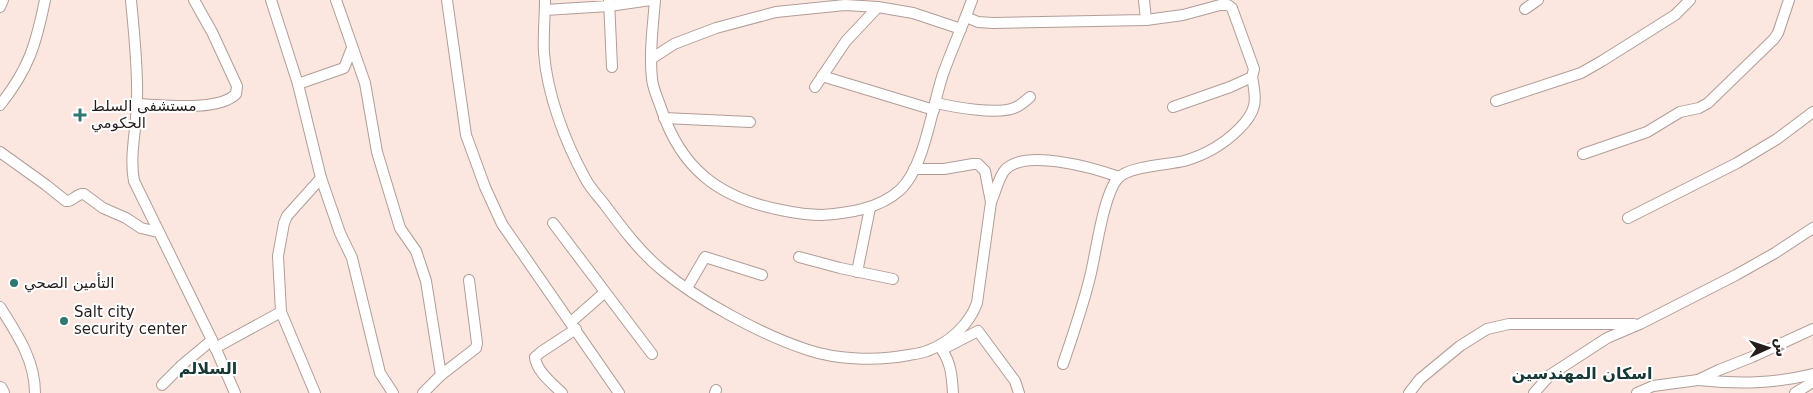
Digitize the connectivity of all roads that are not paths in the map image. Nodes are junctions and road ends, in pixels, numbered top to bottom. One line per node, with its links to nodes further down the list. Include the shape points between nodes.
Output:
1 (3, 0): 17 (street)
2 (45, 0): 34 (street, via 28,62 18,82)
3 (131, 0): 35 (street)
4 (194, 0): 35 (street, via 237,86 236,94 230,100 205,105)
5 (271, 0): 30 (street)
6 (336, 0): 25 (street)
7 (448, 0): 62 (street, via 466,135 485,187 502,224)
8 (650, 0): 14 (street); 23 (street)
9 (972, 0): 20 (street)
10 (1144, 0): 21 (street)
11 (1538, 0): 19 (street)
12 (1690, 0): 33 (street, via 1675,15 1588,69)
13 (1788, 0): 42 (street, via 1774,39 1708,103 1680,112 1647,132)
14 (609, 3): 16 (street); 27 (street)
15 (843, 3): 18 (street); 24 (street, via 776,12 716,28)
16 (545, 5): 57 (street, via 544,53 548,79 557,112 586,179 642,251)
17 (0, 7)
18 (878, 7): 22 (street, via 913,13); 28 (street, via 846,41)
19 (1525, 9)
20 (966, 18): 21 (street, via 994,23); 22 (street)
21 (1146, 20): 29 (street, via 1228,5 1232,8 1254,69)
22 (961, 29): 36 (street)
23 (652, 40): 24 (street); 26 (street)
24 (674, 44): 26 (street)
25 (352, 48): 30 (street, via 344,68); 70 (street, via 364,83 377,152 400,228 416,251 426,281)
26 (651, 59): 39 (street, via 652,81)
27 (612, 67)
28 (822, 76): 31 (street); 36 (street)
29 (1252, 78): 37 (street); 44 (street, via 1256,96 1252,113 1228,140 1209,152 1184,161 1133,170)
30 (298, 84): 45 (street)
31 (815, 87)
32 (1030, 97): 36 (street, via 1012,109 1002,110)
33 (1496, 101)
34 (0, 104)
35 (137, 104): 51 (street, via 132,175)
36 (935, 106): 43 (street)
37 (1173, 107)
38 (1813, 112): 48 (street, via 1737,163)
39 (664, 118): 40 (street); 47 (street, via 683,155 715,186 739,198 762,207 808,216)
40 (750, 122)
41 (0, 152): 51 (street, via 66,201 84,194 141,228)
42 (1583, 154)
43 (914, 169): 46 (street, via 978,164 985,171); 47 (street, via 900,191)
44 (1119, 177): 46 (street, via 1095,168 1022,160 1004,171); 68 (street, via 1104,212 1090,278)
45 (321, 178): 60 (street, via 291,210 284,223 278,256); 79 (street, via 352,258 380,372)
46 (991, 202): 66 (street, via 973,315 949,339)
47 (870, 208): 53 (street)
48 (1628, 218)
49 (553, 223): 58 (street)
50 (1813, 228): 61 (street, via 1763,260)
51 (158, 232): 64 (street)
52 (799, 257): 53 (street)
53 (857, 272): 55 (street)
54 (762, 275): 57 (street, via 705,257)
55 (892, 279)
56 (469, 280): 70 (street, via 476,348)
57 (687, 288): 66 (street, via 748,324 808,350 871,359)
58 (604, 292): 62 (street); 67 (street)
59 (0, 307): 76 (street, via 30,361)
60 (280, 312): 64 (street); 78 (street)
61 (1640, 324): 85 (street, via 1509,324 1487,329 1460,346 1420,379); 86 (street, via 1607,338 1574,358 1550,375)
62 (573, 326): 81 (street, via 535,357 535,362); 82 (street)
63 (1813, 329): 71 (street)
64 (213, 344): 73 (street, via 182,365); 77 (street)
65 (942, 350): 66 (street); 83 (street, via 948,359); 84 (street, via 978,331 1015,381)
66 (927, 351)
67 (652, 354)
68 (1063, 364)
69 (1813, 374): 71 (street, via 1773,382 1734,384)
70 (441, 375): 80 (street)
71 (1698, 380): 87 (street, via 1653,386)
72 (1813, 382): 88 (street)
73 (162, 385)
74 (0, 390): 75 (main road)
75 (2, 393)
76 (35, 393)
77 (235, 393)
78 (315, 393)
79 (393, 393)
80 (423, 393)
81 (562, 393)
82 (619, 393)
83 (953, 393)
84 (1019, 393)
85 (1409, 393)
86 (1534, 393)
87 (1637, 393)
88 (1795, 393)

